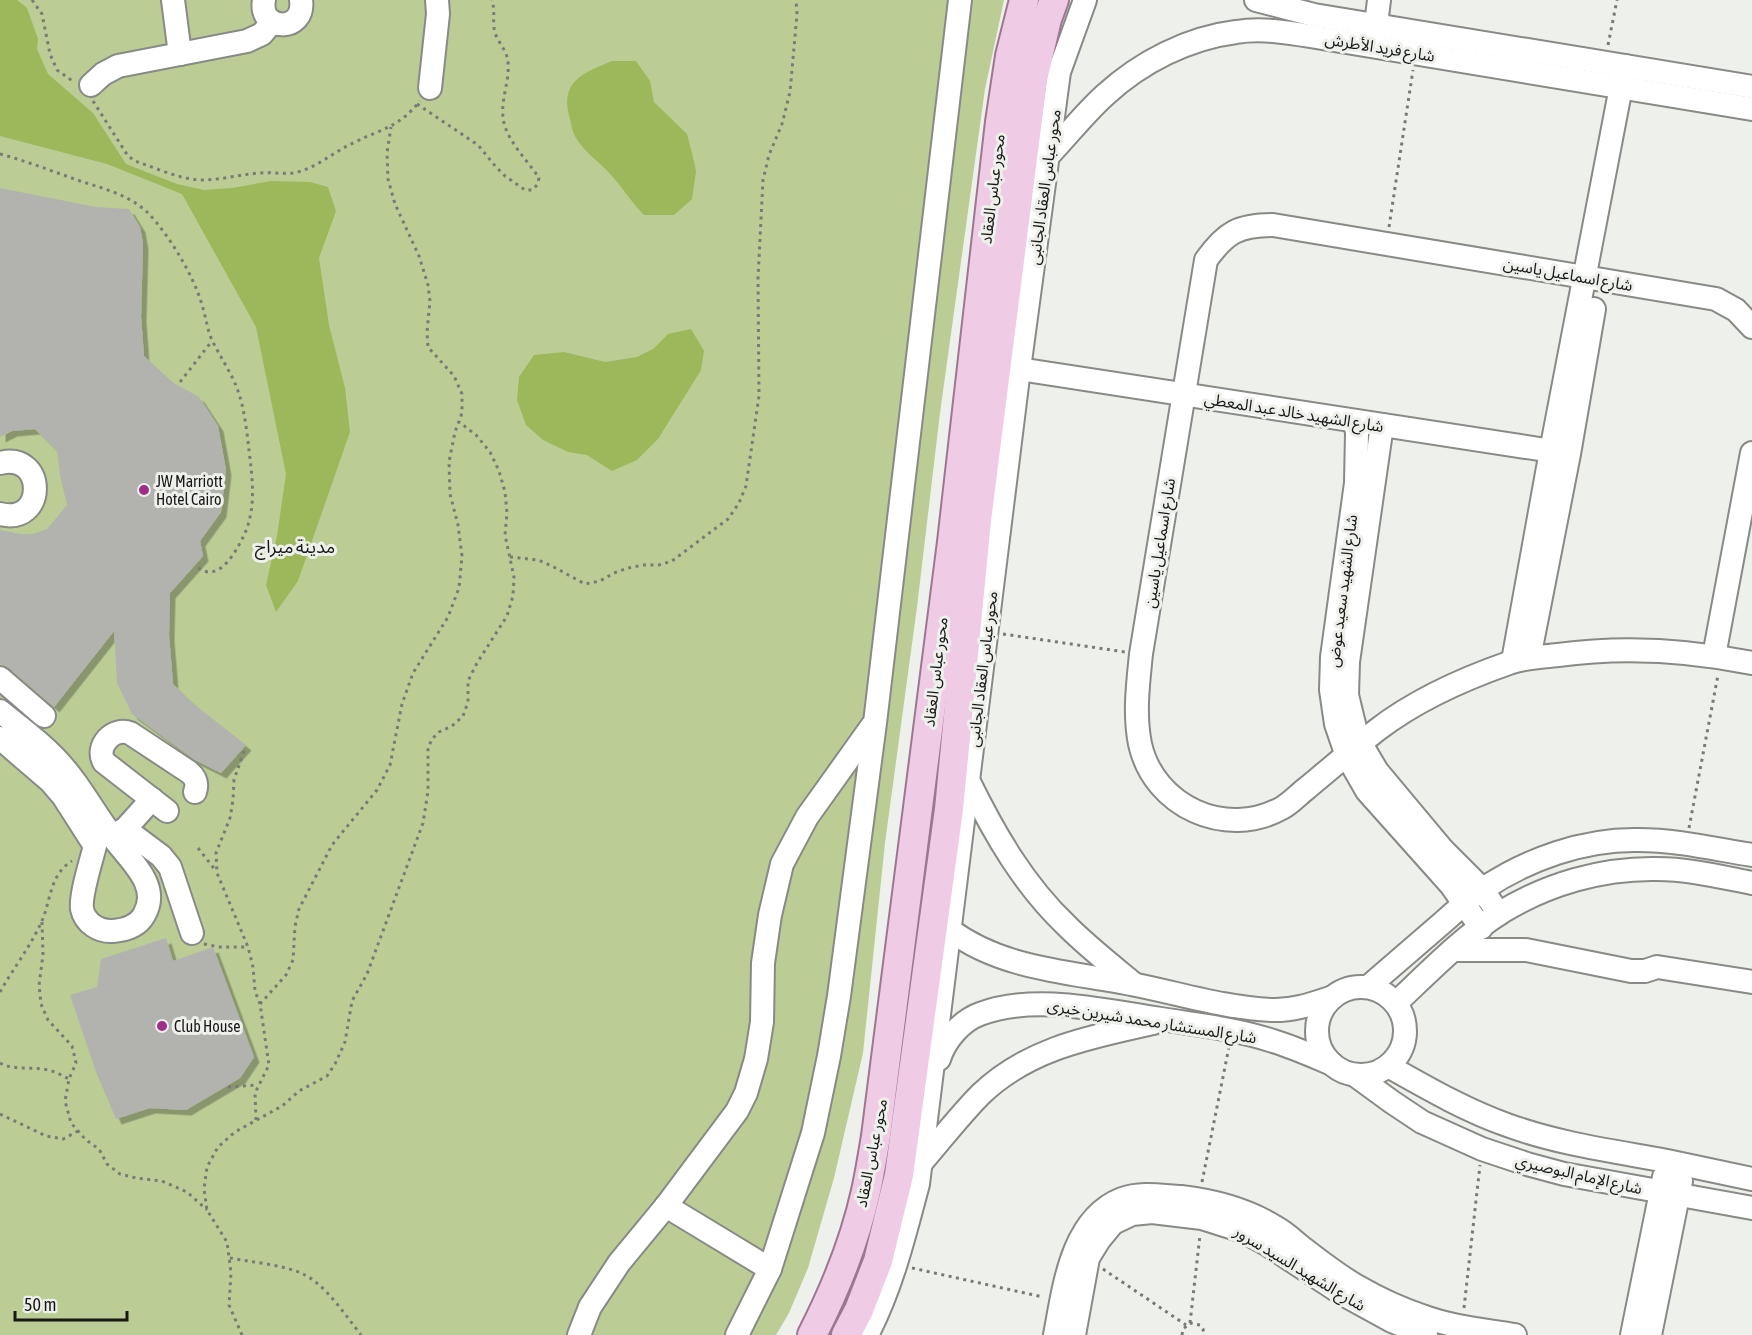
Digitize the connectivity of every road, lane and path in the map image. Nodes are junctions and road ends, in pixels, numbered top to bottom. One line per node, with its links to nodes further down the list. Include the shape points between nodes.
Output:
1 (32, 0): 22 (path, via 42,14 57,70)
2 (173, 0): 19 (street)
3 (264, 0): 15 (street, via 264,12)
4 (301, 0): 15 (street, via 301,12 292,22)
5 (437, 0): 23 (street)
6 (492, 0): 23 (path, via 494,28 508,61 502,107 504,125 539,178 537,185 525,190 505,176 478,145)
7 (796, 0): 45 (path, via 790,92 763,180 758,278 759,396 746,486 739,503 728,519 672,561 628,568 600,581 585,584 538,560)
8 (960, 0): 55 (street)
9 (1024, 0): 42 (main road, محور عباس العقاد, via 1000,122)
10 (1054, 0): 29 (main road, محور عباس العقاد, via 1033,79)
11 (1085, 0): 27 (street, محور عباس العقاد الجانبى, via 1059,72)
12 (1256, 0): 16 (street, شارع فريد الأطرش)
13 (1379, 0): 17 (street)
14 (1617, 0): 20 (path)
15 (272, 22): 19 (street, via 262,34 247,42)
16 (1312, 25): 17 (street, شارع فريد الأطرش); 18 (street, شارع فريد الأطرش); 27 (street, شارع فريد الأطرش, via 1197,40 1165,54 1105,95)
17 (1376, 25): 20 (street, شارع فريد الأطرش)
18 (1415, 53): 20 (street, شارع فريد الأطرش); 28 (path)
19 (180, 54): 22 (street, via 118,66)
20 (1625, 74): 21 (street, شارع فريد الأطرش); 24 (street, شارع فريد الأطرش); 30 (street)
21 (1752, 87)
22 (86, 89): 25 (path, via 128,156 199,180 263,172 295,173)
23 (424, 96): 25 (path)
24 (1752, 109)
25 (391, 127): 37 (path, via 388,178 394,204 428,285 428,347 454,376 462,394)
26 (0, 154): 32 (path, via 128,197 147,212 188,271)
27 (1048, 156): 29 (street, محور عباس العقاد الجانبى)
28 (1386, 244): 30 (street, شارع اسماعيل ياسين); 35 (street, شارع اسماعيل ياسين, via 1273,225 1253,225 1234,231 1218,243 1206,260)
29 (1020, 274): 33 (street, محور عباس العقاد الجانبى); 42 (main road, محور عباس العقاد)
30 (1592, 277): 31 (street, شارع اسماعيل ياسين, via 1716,299 1736,310); 39 (street)
31 (1752, 327)
32 (212, 340): 34 (path); 46 (path, via 240,397 252,508 245,533 232,556 212,573)
33 (1019, 369): 35 (street, شارع الشهيد خالد عبد المعطي); 47 (street, محور عباس العقاد الجانبى)
34 (180, 382)
35 (1184, 395): 36 (street, شارع الشهيد خالد عبد المعطي); 48 (street, شارع اسماعيل ياسين)
36 (1355, 421): 38 (street, شارع الشهيد خالد عبد المعطي); 57 (street, شارع الشهيد سعيد عوض, via 1356,483 1331,690 1336,724)
37 (459, 422): 45 (path, via 483,443 499,471 505,492 505,536); 81 (path, via 449,462 450,494 462,556 459,588 448,618 413,673 402,704 390,765 377,790 332,845 300,909 293,960 286,975)
38 (1382, 425): 39 (street, شارع الشهيد خالد عبد المعطي); 57 (street, شارع الشهيد سعيد عوض, via 1348,662 1347,696 1355,728)
39 (1560, 452): 50 (street)
40 (1752, 453): 49 (street)
41 (0, 463): 43 (street, via 16,462 27,468 36,492 31,505 21,513)
42 (970, 482): 44 (main road, محور عباس العقاد)
43 (0, 514)
44 (963, 546): 64 (main road, محور عباس العقاد); 118 (main road, محور عباس العقاد, via 866,1192 830,1301)
45 (510, 557): 93 (path, via 514,577 507,616 468,681 463,716 439,732 428,748 423,824 367,974 352,1001 345,1042 327,1076)
46 (196, 566)
47 (987, 632): 48 (path); 59 (street, محور عباس العقاد الجانبى)
48 (1141, 654): 57 (street, شارع اسماعيل ياسين, via 1136,701 1141,746 1149,770 1164,791 1184,807 1208,817 1234,821 1259,817 1283,807)
49 (1718, 656): 50 (street, شارع اسماعيل ياسين, via 1652,650 1590,651); 51 (street, شارع اسماعيل ياسين); 62 (path)
50 (1521, 660): 57 (street, شارع اسماعيل ياسين, via 1443,690 1402,713)
51 (1752, 663)
52 (0, 678): 54 (street)
53 (0, 711): 61 (street, via 65,768)
54 (44, 716)
55 (875, 723): 100 (street, via 807,817 782,864 763,963 762,1022 746,1093 737,1111); 107 (street, via 829,1056 813,1133)
56 (0, 738): 61 (street)
57 (1354, 750): 68 (street, شارع الشهيد سعيد عوض, via 1457,862)
58 (243, 751): 66 (path, via 234,780 230,818 216,853)
59 (969, 782): 64 (street, محور عباس العقاد الجانبى); 76 (street, via 988,822 1037,894 1066,926)
60 (195, 792): 61 (street, via 196,781 189,772 130,733 112,734 102,746 104,762 159,805)
61 (110, 837): 70 (path, via 67,864 53,882); 72 (street, via 161,856 170,867)
62 (1686, 844): 65 (street); 68 (street, via 1636,840 1571,849 1510,873)
63 (198, 848): 66 (path)
64 (952, 852): 71 (street, محور عباس العقاد الجانبى); 88 (main road, محور عباس العقاد)
65 (1752, 855)
66 (218, 873): 73 (path)
67 (1752, 883): 69 (street, via 1683,870 1613,872 1553,887)
68 (1474, 896): 69 (street, شارع الشهيد سعيد عوض); 77 (street)
69 (1490, 921): 74 (street)
70 (42, 922): 78 (path); 89 (path, via 41,1004 48,1020 72,1046 76,1063)
71 (950, 930): 76 (street, شارع المستشار محمد شيرين خيرى, via 983,950 1037,968); 88 (street, محور عباس العقاد الجانبى)
72 (192, 933): 73 (path, via 204,944)
73 (248, 947): 81 (path)
74 (1453, 950): 75 (street, via 1526,950 1631,971 1657,967); 80 (street)
75 (1752, 982)
76 (1135, 985): 79 (street, شارع المستشار محمد شيرين خيرى, via 1273,1010 1297,1009)
77 (1368, 987): 79 (street, via 1344,990); 80 (street)
78 (0, 992)
79 (1333, 997): 85 (street, via 1322,1012 1317,1030 1319,1043)
80 (1396, 1003): 86 (street, via 1406,1036 1397,1057)
81 (260, 1004): 90 (path, via 269,1065)
82 (1165, 1020): 83 (street, شارع المستشار محمد شيرين خيرى); 88 (street, شارع المستشار محمد شيرين خيرى, via 1086,1008 1006,1006 978,1014 955,1031); 96 (street, via 1050,1049 1025,1061 982,1094)
83 (1232, 1030): 85 (street, شارع المستشار محمد شيرين خيرى, via 1274,1041); 102 (path)
84 (0, 1063): 89 (path, via 57,1072)
85 (1332, 1064): 87 (street)
86 (1388, 1066): 87 (street, via 1367,1075); 97 (street, شارع الإمام البوصيري, via 1442,1097 1506,1125 1574,1145)
87 (1355, 1075): 95 (street, شارع الإمام البوصيري, via 1422,1122)
88 (923, 1076): 96 (street, محور عباس العقاد الجانبى); 119 (main road, محور عباس العقاد, via 878,1261)
89 (69, 1079): 94 (path, via 65,1101 71,1123)
90 (258, 1084): 91 (path); 93 (path)
91 (228, 1087)
92 (0, 1114): 94 (path, via 46,1136 63,1139)
93 (256, 1121): 103 (path, via 235,1132 212,1157 204,1190)
94 (78, 1131): 103 (path, via 120,1174 162,1181 187,1192)
95 (1482, 1149): 99 (street, شارع الإمام البوصيري, via 1564,1174); 111 (path)
96 (921, 1163): 106 (street, محور عباس العقاد الجانبى)
97 (1676, 1163): 98 (street, شارع الإمام البوصيري); 99 (street)
98 (1752, 1179)
99 (1670, 1193): 101 (street, شارع الإمام البوصيري); 126 (street); 127 (street)
100 (666, 1206): 107 (street); 116 (street, via 619,1263 590,1306)
101 (1752, 1208)
102 (1200, 1209): 105 (street, شارع الشهيد السيد سرور, via 1132,1214 1113,1223); 108 (street, شارع الشهيد السيد سرور, via 1151,1194 1123,1199 1100,1212 1084,1232 1073,1256); 109 (path); 112 (street, شارع الشهيد السيد سرور, via 1232,1206 1252,1214 1277,1228 1330,1270)
103 (207, 1210): 104 (path, via 227,1242)
104 (230, 1257): 114 (path, via 229,1305); 115 (path, via 304,1274 325,1291)
105 (1088, 1258): 110 (path); 122 (street, شارع الشهيد السيد سرور)
106 (896, 1265): 108 (path); 120 (street, محور عباس العقاد الجانبى)
107 (770, 1269): 117 (street)
108 (1061, 1301): 121 (street, شارع الشهيد السيد سرور)
109 (1190, 1323): 110 (path); 124 (path, via 1200,1325)
110 (1186, 1325): 113 (path)
111 (1462, 1326): 112 (street, شارع الشهيد السيد سرور); 125 (street, شارع الشهيد السيد سرور)
112 (1422, 1328)
113 (1182, 1334): 123 (path)
114 (242, 1335)
115 (361, 1335)
116 (579, 1335)
117 (737, 1335)
118 (812, 1335)
119 (846, 1335)
120 (867, 1335)
121 (1055, 1335)
122 (1074, 1335)
123 (1177, 1335)
124 (1204, 1335)
125 (1515, 1335)
126 (1632, 1335)
127 (1650, 1335)

